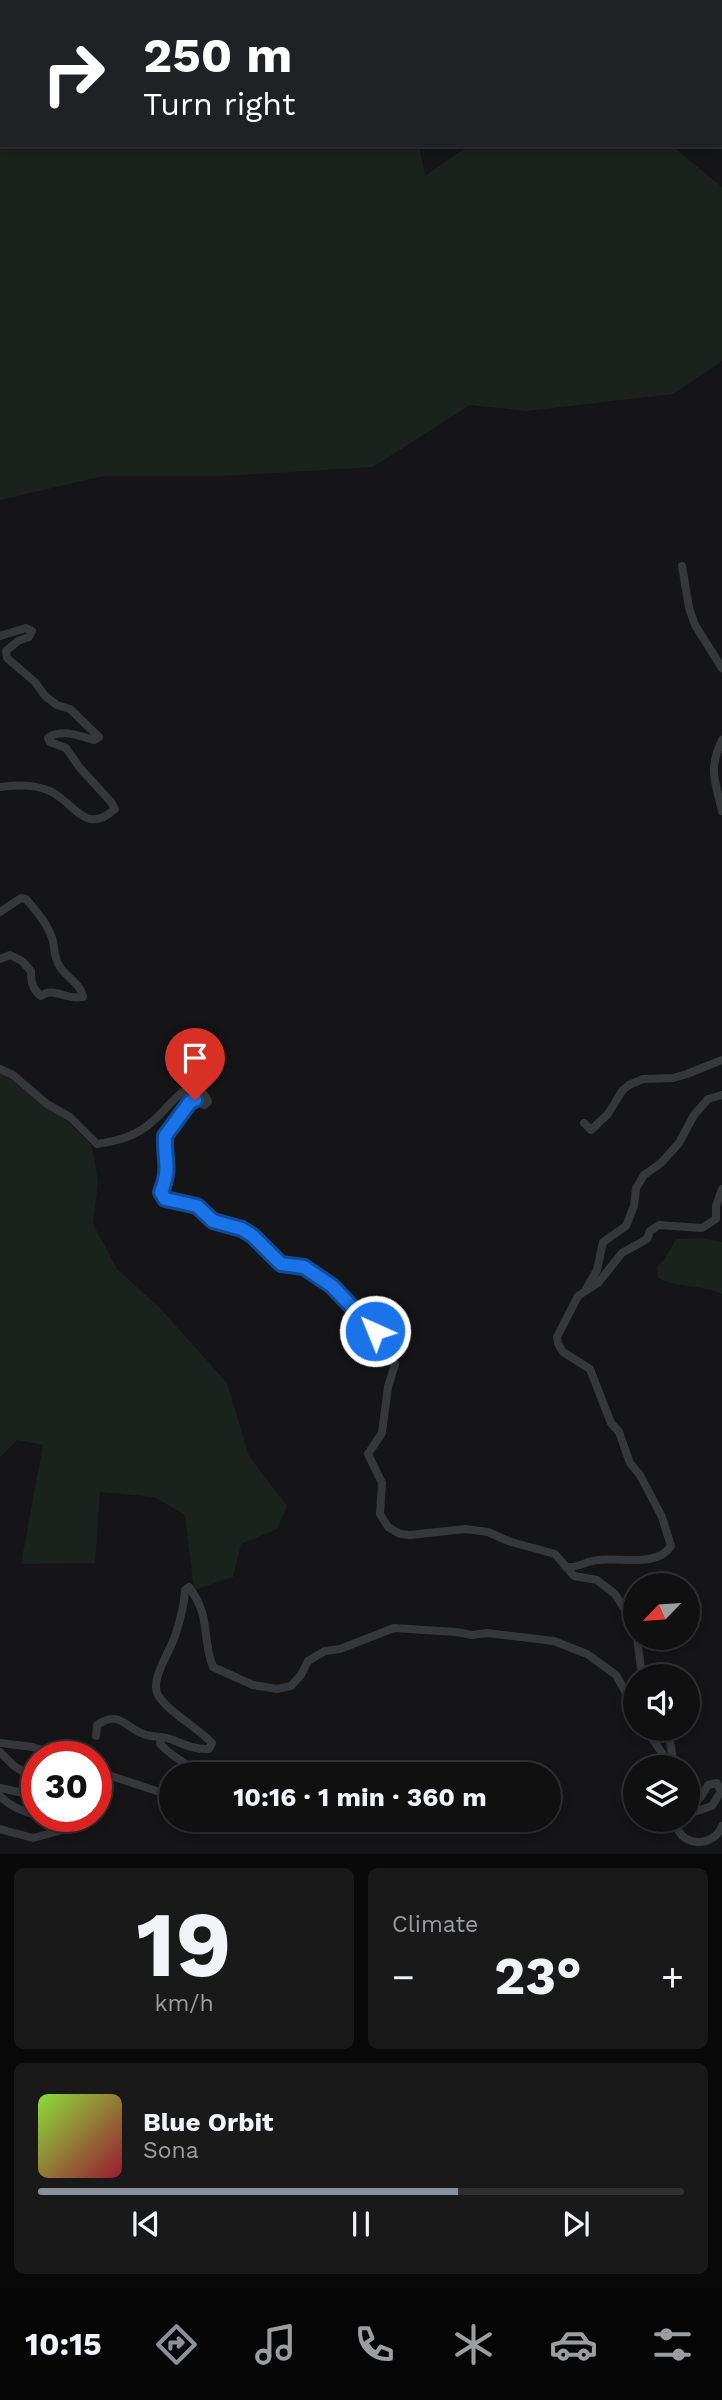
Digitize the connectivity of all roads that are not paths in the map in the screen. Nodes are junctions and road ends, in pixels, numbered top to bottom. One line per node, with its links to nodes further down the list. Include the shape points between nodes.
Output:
1 (682, 566): 3 (street, via 695,625)
2 (0, 635): 5 (street, via 26,628 32,631 6,651 7,658 45,696 70,709 99,737 54,733 48,738 66,748 115,809 105,818 89,820 48,790 31,785)
3 (722, 668)
4 (722, 740): 6 (street, via 713,758 713,784)
5 (0, 788)
6 (722, 811)
7 (0, 912): 8 (street, via 26,899 43,920 55,960 83,997 52,992 40,996 22,961 10,955)
8 (0, 959)
9 (722, 1060): 12 (street, via 673,1078 636,1082 622,1091 601,1123 591,1130)
10 (0, 1069): 15 (street, via 70,1117 97,1144 132,1136 151,1124 181,1092 196,1088 208,1102 190,1102 168,1130 165,1146 169,1161 161,1192 165,1199 197,1206 213,1221 242,1229 281,1264 304,1267 332,1286 375,1331 395,1364 382,1433 368,1454 382,1483 380,1514 388,1527 410,1535 465,1529 488,1532 555,1554)
11 (722, 1095): 14 (street, via 708,1099 679,1143 644,1175 626,1226 603,1242 597,1270)
12 (584, 1123)
13 (722, 1189): 14 (street, via 711,1224 702,1228 659,1225)
14 (586, 1289): 15 (street, via 578,1296 558,1344 590,1369 611,1423 662,1517 671,1546 650,1560 602,1559 578,1568)
15 (566, 1567): 16 (street, via 574,1576 597,1580)
16 (623, 1606)
17 (623, 1688): 19 (street, via 616,1675 587,1654 554,1641 394,1628 325,1651 309,1661 291,1686 253,1685 213,1667 203,1612 189,1587 156,1692 212,1742 209,1749 200,1750)
18 (96, 1737): 19 (street, via 97,1725 107,1718)
19 (161, 1737): 23 (street, via 160,1744)
20 (0, 1743): 21 (street)
21 (21, 1746)
22 (0, 1752): 24 (street)
23 (180, 1762)
24 (21, 1770)
25 (112, 1776): 27 (street)
26 (0, 1788): 28 (street)
27 (159, 1792)
28 (21, 1793)
29 (0, 1796): 31 (street)
30 (700, 1798): 32 (street, via 708,1785 717,1783 721,1791 712,1806)
31 (21, 1810)
32 (700, 1810)
33 (722, 1826): 36 (street, via 707,1841 684,1840)
34 (0, 1829): 35 (street, via 33,1838)
35 (55, 1832)
36 (678, 1832)

